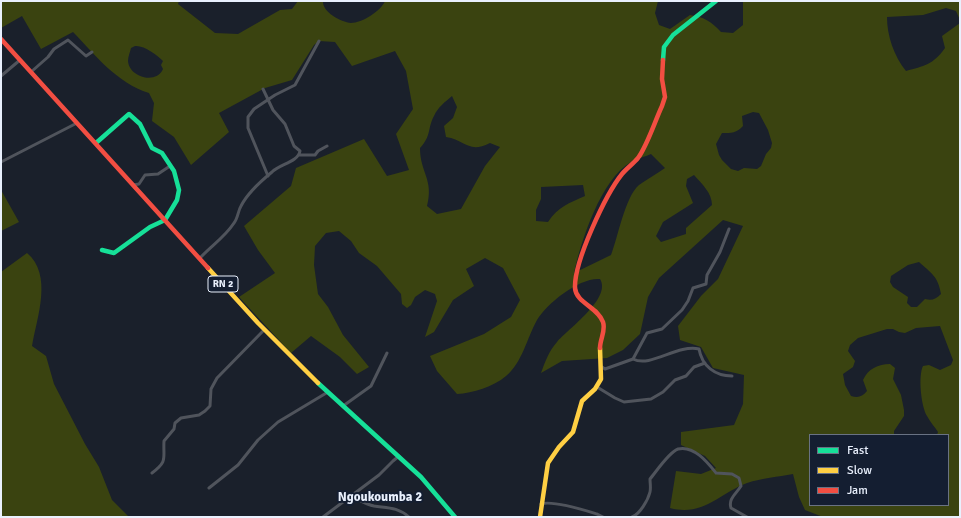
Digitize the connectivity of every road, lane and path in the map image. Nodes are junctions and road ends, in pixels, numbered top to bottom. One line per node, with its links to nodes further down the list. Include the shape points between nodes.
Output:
1 (716, 1): 26 (street, via 673,35 664,48 662,79 665,97 662,106 638,158 622,174 597,217 577,269 575,289 578,297 597,311 603,322 600,344)
2 (1, 39): 5 (street, RN 2)
3 (319, 41): 9 (street, via 295,85)
4 (92, 52): 6 (street, via 86,56 68,40 54,49)
5 (20, 60): 6 (street, RN 2); 7 (street)
6 (31, 72): 10 (street, RN 2)
7 (1, 76)
8 (263, 89): 9 (street)
9 (267, 100): 13 (street, via 285,124 294,146 300,151); 16 (street, via 254,109 248,118 248,128)
10 (77, 123): 11 (street, RN 2); 14 (street)
11 (96, 143): 15 (street, via 129,114 136,117 152,148 162,153); 17 (street, RN 2)
12 (328, 146): 13 (street, via 315,155)
13 (299, 155): 16 (street, via 276,168)
14 (1, 162)
15 (170, 166): 17 (street, via 158,174 145,175 143,180); 18 (street, via 179,190 177,200)
16 (268, 176): 21 (street, via 241,206 235,222)
17 (133, 185): 18 (street, RN 2)
18 (165, 220): 20 (street, via 150,227 114,253); 21 (street, RN 2)
19 (729, 229): 24 (street, via 707,275 706,284 693,288 682,310 662,328 647,333)
20 (102, 250)
21 (200, 258): 22 (street, RN 2)
22 (264, 330): 29 (street, RN 2); 32 (street, via 217,378 212,389 210,406 199,415 181,418 175,423 174,429 164,441 165,459)
23 (388, 353): 30 (street, via 371,386)
24 (633, 359): 25 (street, via 643,362 694,347 699,349); 26 (street, via 605,369)
25 (705, 363): 27 (street, via 720,376); 28 (street, via 675,380 651,400 624,402)
26 (602, 367): 28 (street, via 601,379)
27 (732, 376)
28 (597, 386): 35 (street, via 582,402 573,432 548,463)
29 (328, 392): 30 (street, RN 2); 33 (street, via 278,422 258,440 238,465)
30 (344, 406): 31 (street, RN 2)
31 (400, 456): 34 (street, via 380,475); 38 (street, RN 2)
32 (152, 473)
33 (209, 488)
34 (350, 496): 36 (street); 37 (street, via 374,506 394,508)
35 (541, 504): 39 (street); 40 (street, via 556,503)
36 (323, 517)
37 (409, 517)
38 (455, 517)
39 (540, 517)
40 (602, 517)
41 (632, 517): 42 (street, via 642,510 650,492 650,479 677,449 703,458 716,473 732,474 739,478 741,486 730,504 731,508)
42 (747, 517)

